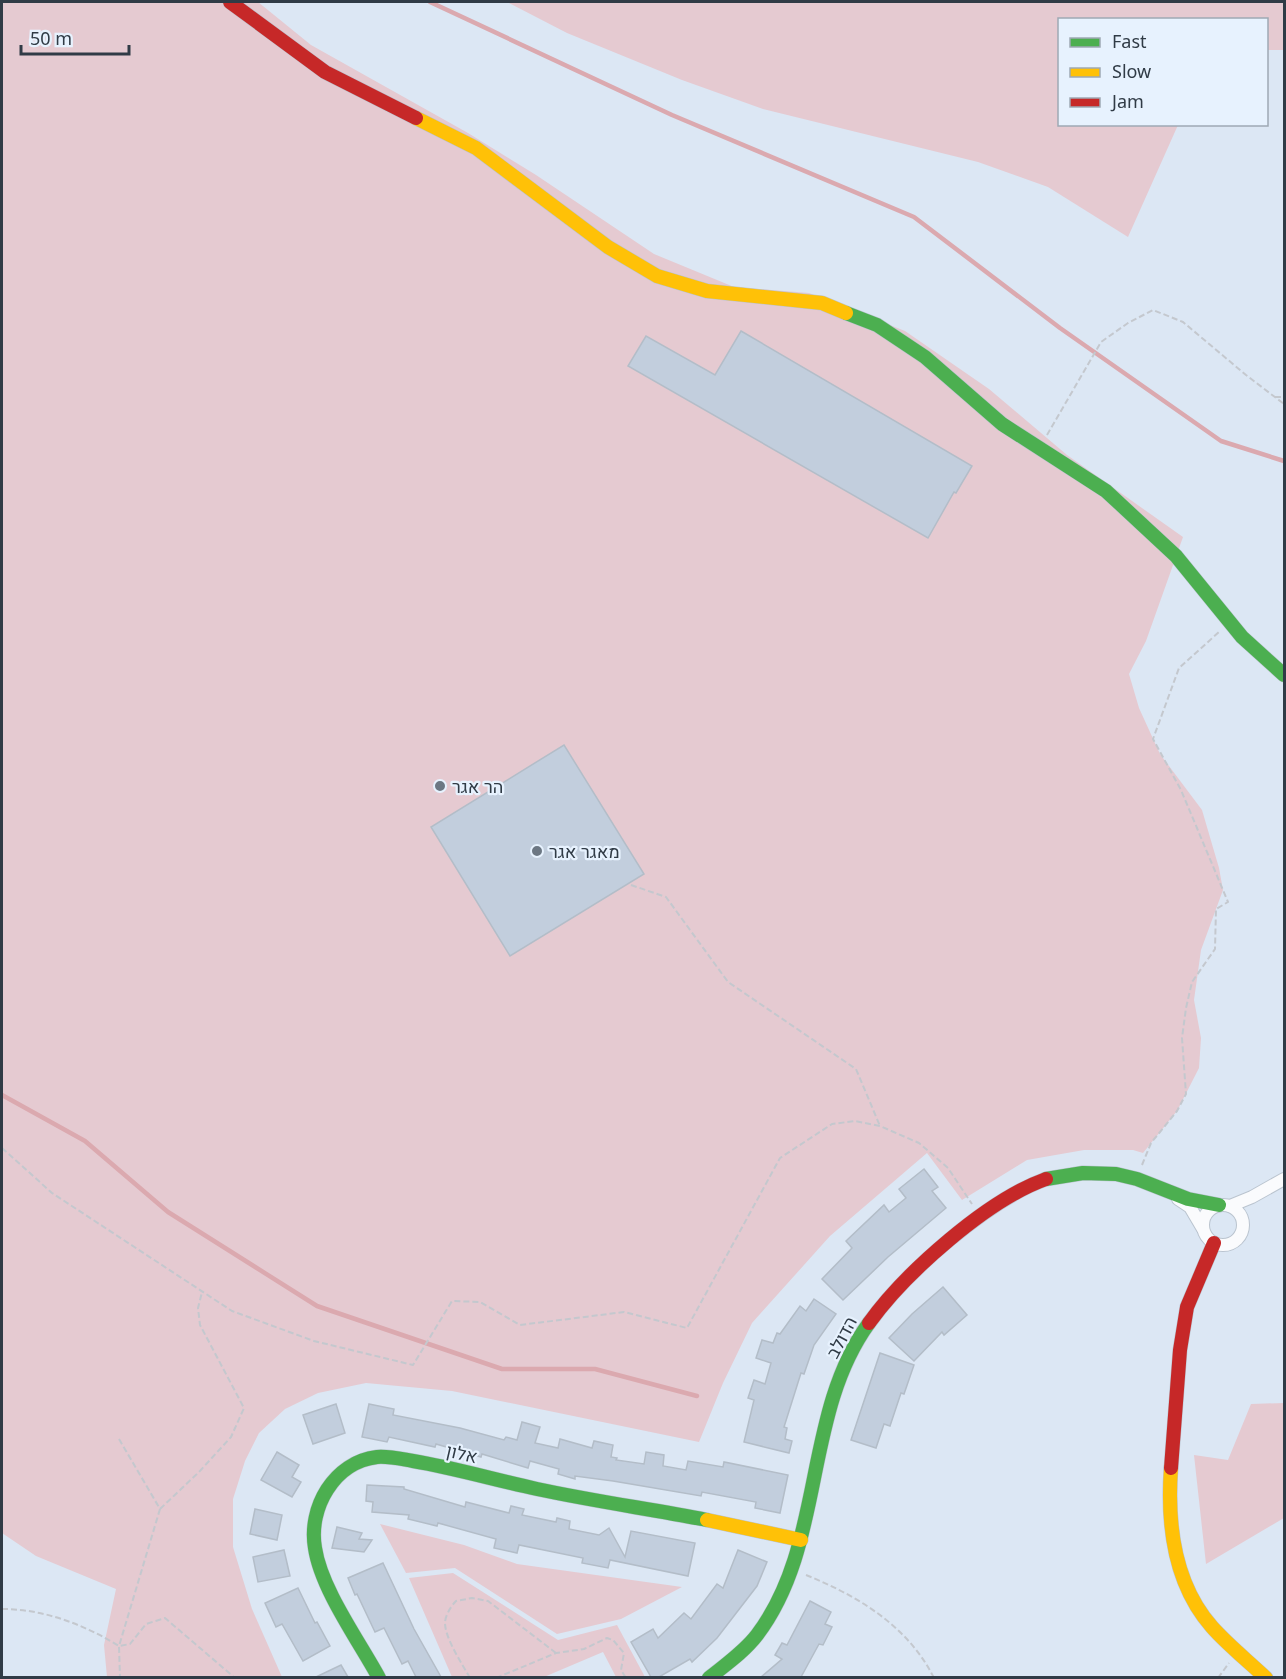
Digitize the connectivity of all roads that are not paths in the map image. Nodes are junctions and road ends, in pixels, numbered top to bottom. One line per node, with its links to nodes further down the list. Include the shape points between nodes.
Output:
1 (230, 2): 2 (street, via 325,72 476,148 608,248 657,276 707,291 822,303 877,325 925,357 1002,424 1106,491 1167,548 1242,637)
2 (1284, 675)
3 (1284, 1179): 5 (street, via 1252,1197)
4 (1159, 1188): 5 (street, הדולב, via 1189,1200); 6 (street, הדולב, via 1190,1207); 8 (street, הדולב, via 1109,1173 1054,1176 998,1201 916,1269 872,1318 855,1346 827,1416)
5 (1225, 1206): 6 (street, via 1205,1215); 7 (street, via 1236,1210 1243,1222 1240,1236 1228,1245)
6 (1203, 1229): 7 (street)
7 (1214, 1243): 11 (street, via 1187,1307 1180,1350 1170,1481 1174,1551 1186,1586 1211,1626)
8 (801, 1540): 9 (street, אלון, via 545,1490 426,1462 378,1457 358,1462 340,1473 325,1492 318,1507 314,1546 326,1584); 10 (street, הדולב, via 775,1608 756,1636)
9 (379, 1677)
10 (709, 1677)
11 (1266, 1677)

